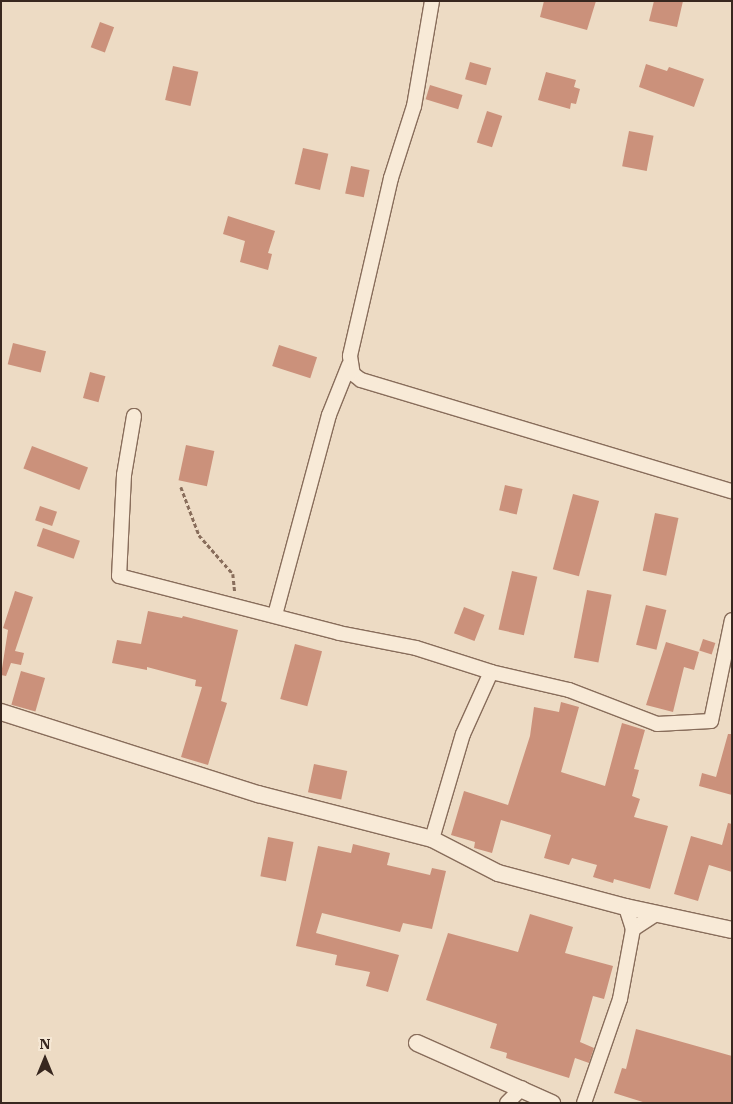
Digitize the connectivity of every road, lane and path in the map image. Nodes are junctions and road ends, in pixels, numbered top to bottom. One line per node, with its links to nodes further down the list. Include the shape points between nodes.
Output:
1 (432, 1): 2 (street, via 414,106 391,178)
2 (349, 365): 5 (street, via 361,380); 7 (street, via 329,415)
3 (134, 416): 6 (street, via 124,475 119,576)
4 (181, 487): 6 (path, via 199,535 233,574)
5 (732, 491)
6 (236, 606): 7 (street)
7 (275, 615): 9 (street, via 339,633 416,648)
8 (732, 620): 9 (street, via 711,721 657,724 569,690)
9 (491, 672): 11 (street, via 462,734)
10 (1, 712): 11 (street, via 258,794)
11 (432, 839): 12 (street, via 498,873)
12 (626, 907): 13 (street); 14 (street)
13 (656, 914): 14 (street); 15 (street)
14 (633, 929): 20 (street, via 620,999)
15 (732, 930)
16 (417, 1043): 17 (street)
17 (522, 1088): 18 (street); 19 (street)
18 (507, 1103)
19 (552, 1103)
20 (584, 1103)

